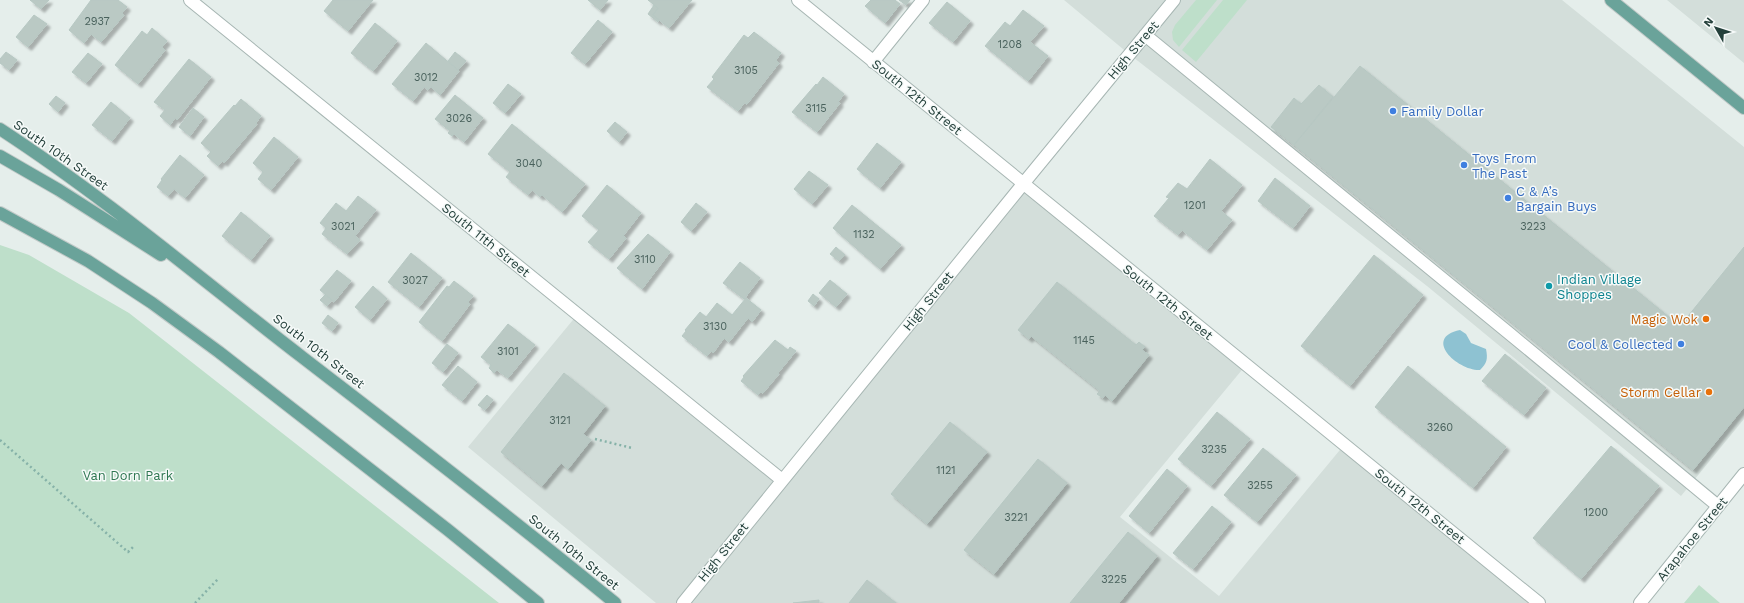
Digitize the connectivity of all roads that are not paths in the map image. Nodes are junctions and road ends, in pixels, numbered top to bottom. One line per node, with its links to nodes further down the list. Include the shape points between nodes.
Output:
1 (190, 0): 15 (street, South 11th Street)
2 (798, 0): 7 (street, South 12th Street)
3 (923, 0): 7 (street)
4 (1174, 0): 6 (street, High Street)
5 (1612, 0): 8 (main road)
6 (1145, 35): 11 (street, High Street); 16 (street)
7 (874, 62): 11 (street, South 12th Street)
8 (1744, 108)
9 (0, 129): 13 (main road, South 10th Street, via 77,182)
10 (0, 156): 13 (main road, via 76,200)
11 (1023, 184): 15 (street, High Street); 20 (street, South 12th Street)
12 (0, 213): 17 (main road, via 88,261 152,303 219,352)
13 (232, 301): 18 (main road, South 10th Street)
14 (1744, 474): 16 (street, Arapahoe Street)
15 (782, 480): 19 (street, High Street)
16 (1718, 506): 21 (street, Arapahoe Street)
17 (538, 603)
18 (615, 603)
19 (683, 603)
20 (1539, 603)
21 (1640, 603)

